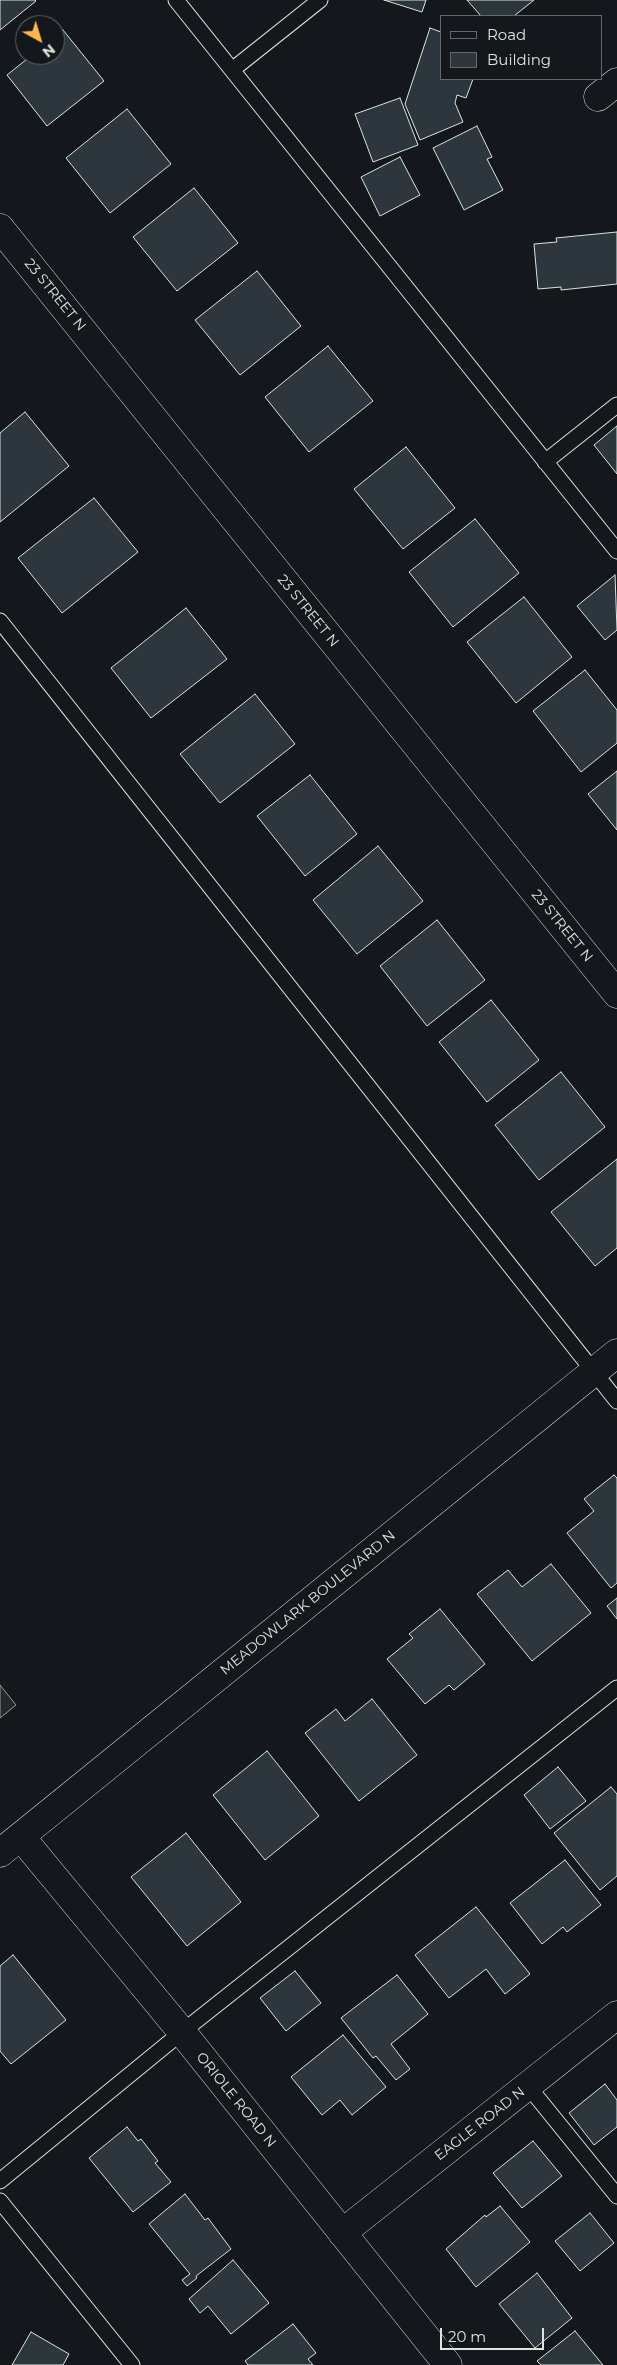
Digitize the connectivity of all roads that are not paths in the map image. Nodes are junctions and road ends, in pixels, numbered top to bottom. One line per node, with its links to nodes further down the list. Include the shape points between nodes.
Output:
1 (176, 0): 3 (lane)
2 (320, 0): 3 (lane)
3 (232, 70): 6 (lane)
4 (0, 228): 9 (street, 23 STREET N)
5 (617, 405): 6 (lane)
6 (545, 462): 7 (lane)
7 (617, 551)
8 (0, 621): 11 (lane)
9 (617, 994)
10 (617, 1353): 11 (street, MEADOWLARK BOULEVARD N)
11 (594, 1370): 12 (lane); 14 (street, MEADOWLARK BOULEVARD N)
12 (617, 1401)
13 (617, 1688): 16 (lane)
14 (10, 1845): 16 (street, ORIOLE ROAD N)
15 (617, 2015): 17 (street, EAGLE ROAD N)
16 (182, 2032): 18 (lane); 21 (street, ORIOLE ROAD N)
17 (528, 2086): 19 (lane); 21 (street, EAGLE ROAD N)
18 (0, 2181)
19 (617, 2196)
20 (0, 2201): 22 (lane)
21 (342, 2233): 23 (street, ORIOLE ROAD N)
22 (132, 2365)
23 (448, 2365)

